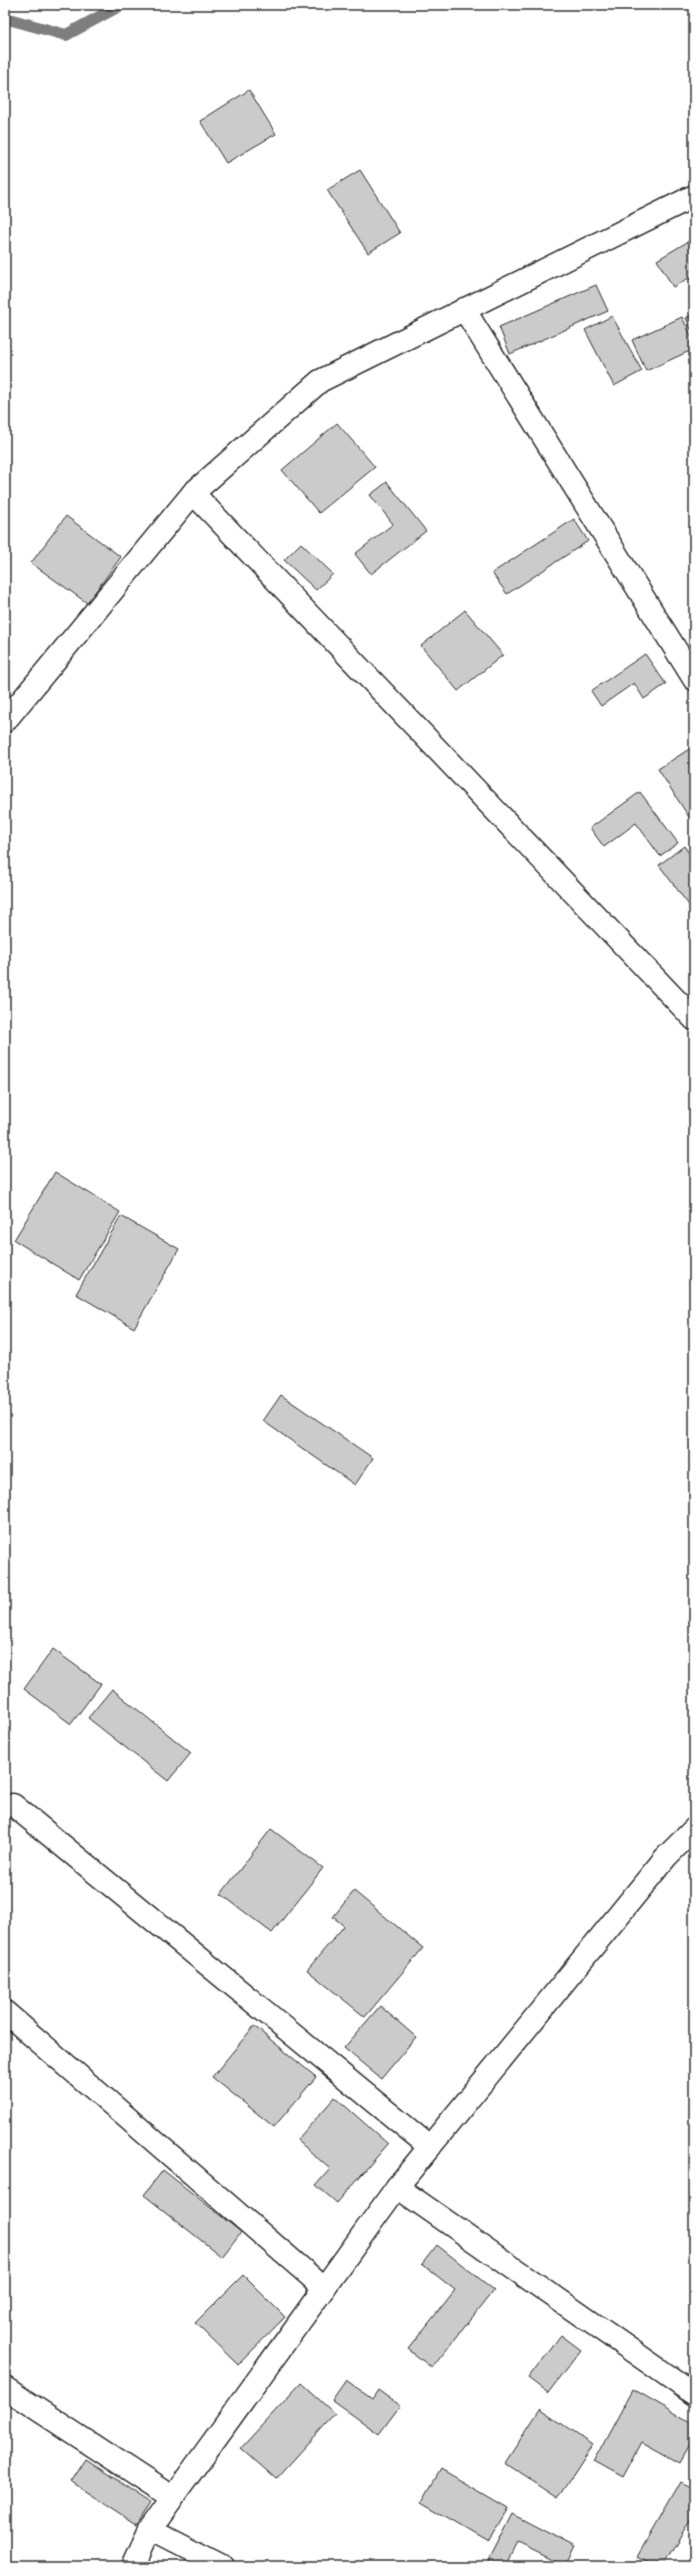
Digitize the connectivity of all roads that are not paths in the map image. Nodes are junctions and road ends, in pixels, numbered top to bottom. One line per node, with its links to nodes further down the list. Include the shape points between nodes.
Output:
1 (694, 196): 2 (street)
2 (464, 309): 3 (street, via 320,381); 4 (street)
3 (193, 493): 5 (street); 6 (street)
4 (694, 679)
5 (5, 721)
6 (694, 1019)
7 (13, 1805): 10 (street)
8 (694, 1829): 10 (street, via 666,1857)
9 (5, 2012): 12 (street)
10 (430, 2147): 11 (street)
11 (397, 2187): 12 (street); 14 (street)
12 (324, 2288): 15 (street)
13 (5, 2388): 15 (street)
14 (694, 2394)
15 (173, 2498): 16 (street)
16 (150, 2529): 17 (street); 18 (street)
17 (134, 2566)
18 (222, 2566)

